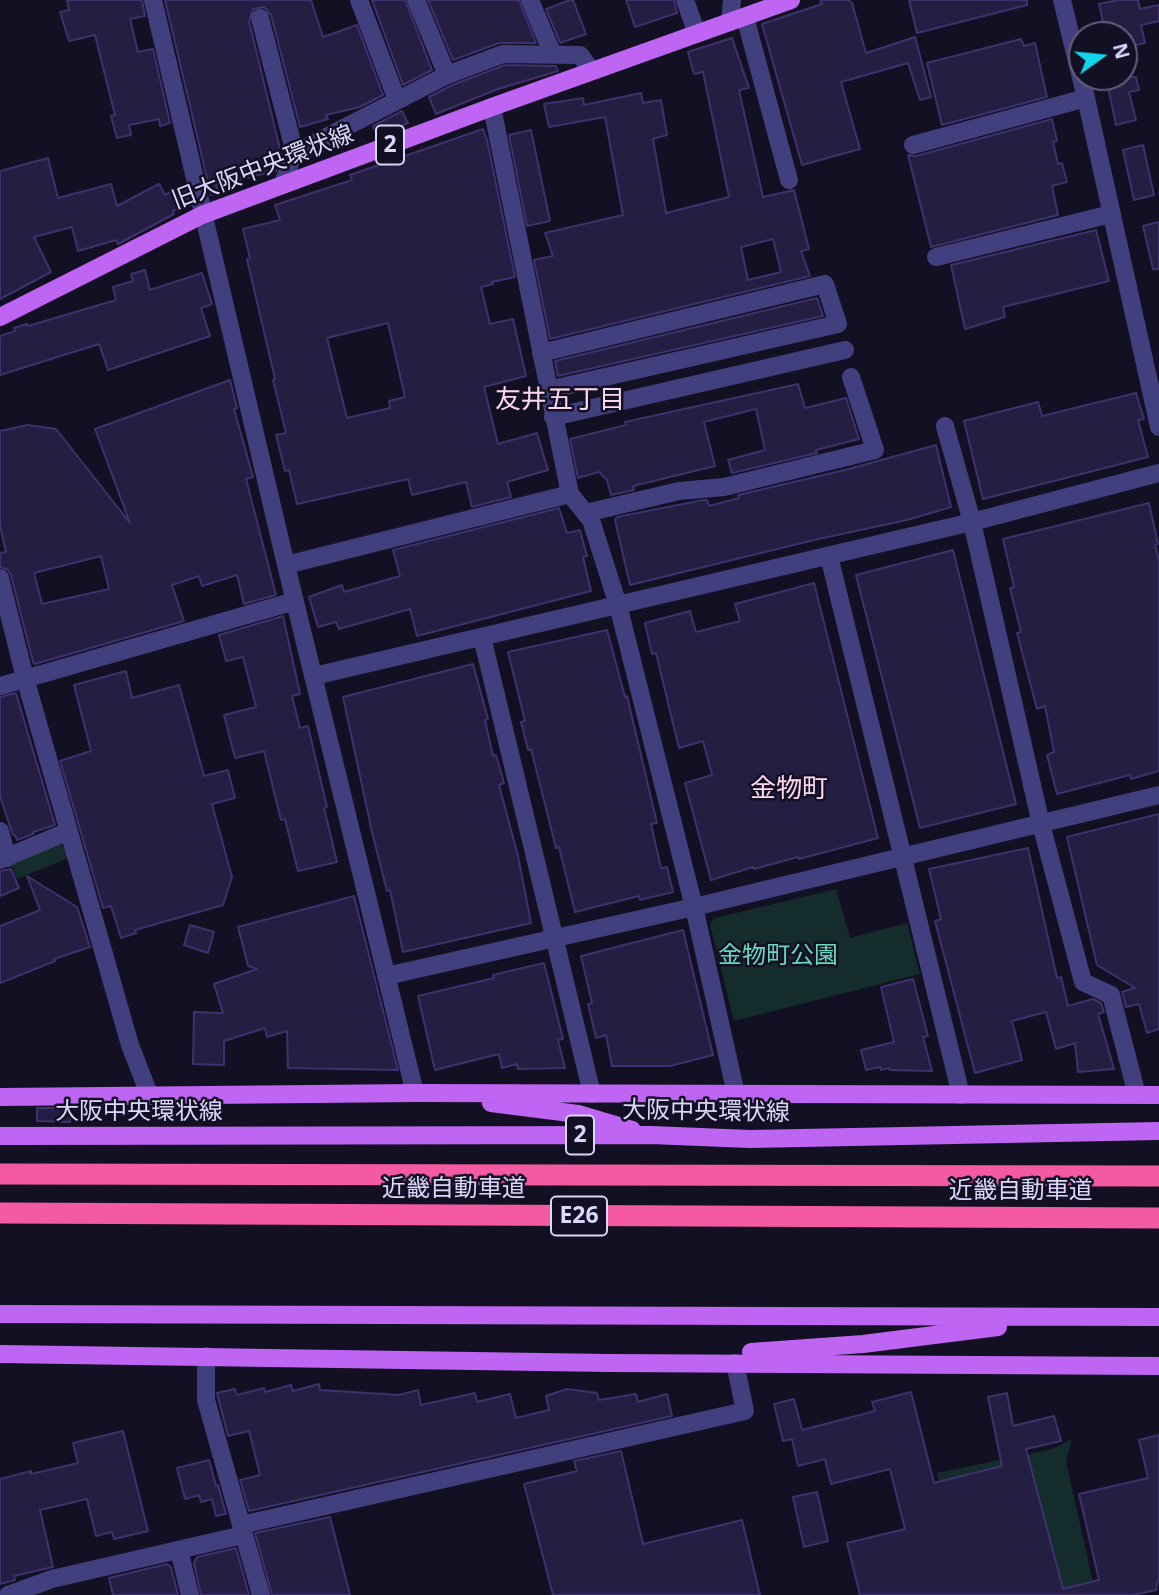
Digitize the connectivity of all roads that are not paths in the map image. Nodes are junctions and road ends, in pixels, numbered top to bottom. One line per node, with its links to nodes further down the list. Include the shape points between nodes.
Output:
1 (153, 0): 23 (street)
2 (359, 0): 16 (street)
3 (416, 0): 14 (street)
4 (530, 0): 12 (street)
5 (685, 0): 11 (street)
6 (732, 0): 10 (street)
7 (790, 0): 10 (main road, 旧大阪中央環状線 / 2)
8 (1062, 0): 15 (street)
9 (260, 18): 19 (street)
10 (737, 20): 11 (main road, 旧大阪中央環状線 / 2); 20 (street)
11 (697, 34): 13 (main road, 旧大阪中央環状線 / 2)
12 (553, 55): 13 (street, via 580,55); 14 (street, via 503,54)
13 (592, 71): 17 (main road, 旧大阪中央環状線 / 2)
14 (447, 75): 16 (street)
15 (1086, 98): 18 (street); 22 (street)
16 (397, 100): 19 (street)
17 (492, 107): 21 (main road, 旧大阪中央環状線 / 2); 27 (street)
18 (913, 145)
19 (293, 153): 21 (street)
20 (789, 180)
21 (283, 184): 23 (main road, 旧大阪中央環状線 / 2)
22 (1111, 214): 24 (street); 29 (street)
23 (202, 215): 25 (main road, 旧大阪中央環状線 / 2); 39 (street)
24 (936, 257)
25 (0, 317)
26 (845, 350): 31 (street)
27 (541, 353): 30 (street); 30 (street, via 825,284 838,324)
28 (851, 377): 36 (street, via 875,450 724,487 678,491)
29 (1154, 379): 33 (street)
30 (548, 390): 31 (street)
31 (553, 416): 35 (street)
32 (945, 426): 37 (street)
33 (1159, 427)
34 (1159, 473): 37 (street)
35 (570, 494): 36 (street); 39 (street)
36 (586, 513): 42 (street)
37 (972, 522): 38 (street); 48 (street)
38 (829, 556): 42 (street); 51 (street)
39 (286, 565): 41 (street)
40 (0, 578): 45 (street)
41 (295, 601): 44 (street); 45 (street)
42 (618, 605): 43 (street); 53 (street)
43 (482, 637): 44 (street); 54 (street)
44 (314, 676): 55 (street)
45 (24, 678): 46 (street); 50 (street)
46 (0, 686)
47 (1159, 795): 48 (street)
48 (1041, 824): 51 (street); 61 (street, via 1083,982 1111,995)
49 (0, 831): 52 (street)
50 (69, 831): 52 (street); 57 (street, via 130,1045)
51 (903, 856): 53 (street); 60 (street)
52 (4, 859)
53 (694, 906): 54 (street); 59 (street)
54 (554, 938): 55 (street); 58 (street)
55 (386, 976): 56 (street)
56 (415, 1093): 57 (main road, 2); 58 (main road, 2); 65 (main road, via 578,1114)
57 (149, 1094): 63 (main road, 2)
58 (592, 1094): 59 (main road, 2)
59 (736, 1094): 60 (main road, 2)
60 (961, 1095): 61 (main road, 2)
61 (1137, 1095): 62 (main road, 2)
62 (1159, 1095)
63 (0, 1097)
64 (1159, 1131): 65 (main road, 大阪中央環状線 / 2, via 750,1139)
65 (651, 1135): 66 (main road, 大阪中央環状線 / 2)
66 (0, 1136)
67 (0, 1174): 68 (highway, 近畿自動車道 / E26)
68 (1159, 1176)
69 (0, 1213): 70 (highway, 近畿自動車道 / E26)
70 (1159, 1218)
71 (0, 1314): 72 (main road)
72 (1078, 1317): 73 (main road); 76 (main road, via 863,1344)
73 (1159, 1317)
74 (0, 1354): 75 (main road)
75 (206, 1356): 76 (main road); 79 (street, via 206,1400)
76 (608, 1363): 77 (main road)
77 (734, 1363): 78 (main road); 79 (street, via 745,1412)
78 (1159, 1366)
79 (242, 1530): 80 (street); 84 (street)
80 (178, 1550): 81 (street, via 52,1579); 83 (street)
81 (30, 1591): 82 (street)
82 (8, 1595)
83 (190, 1595)
84 (261, 1595)

